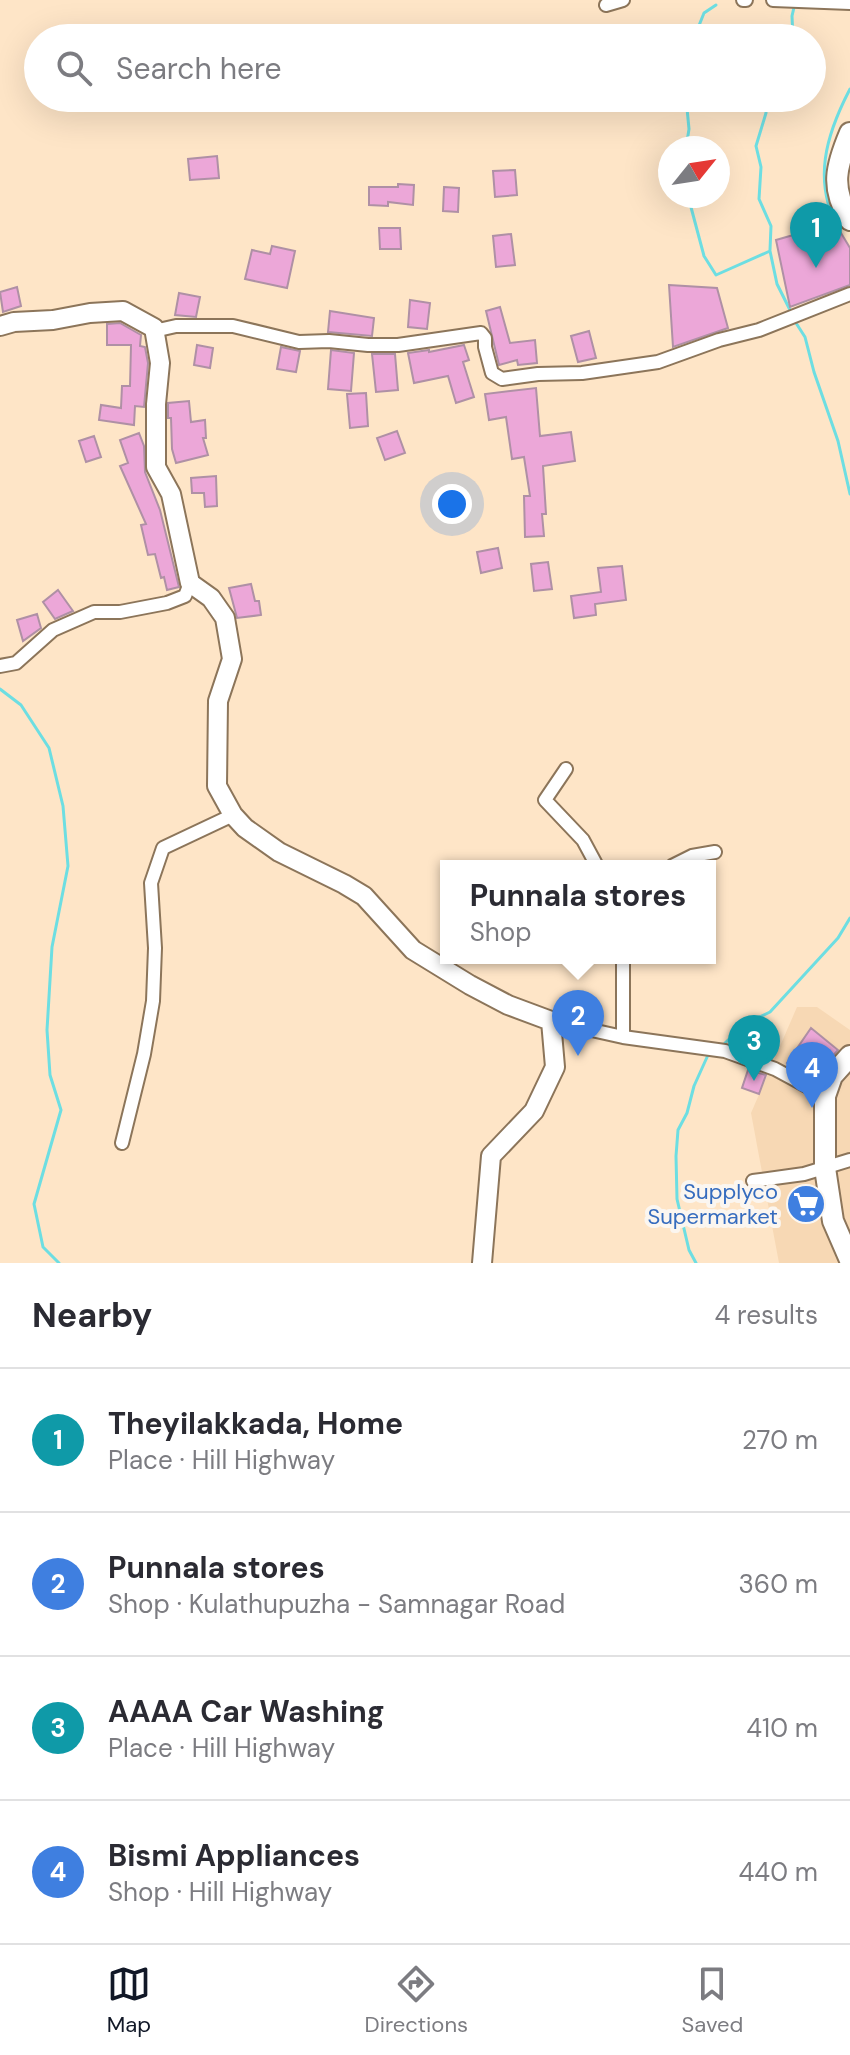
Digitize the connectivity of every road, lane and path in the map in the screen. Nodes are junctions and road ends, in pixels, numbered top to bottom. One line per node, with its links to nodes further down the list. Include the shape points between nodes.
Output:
1 (623, 0): 4 (street)
2 (773, 0): 3 (street)
3 (850, 3)
4 (606, 5)
5 (850, 133): 6 (main road, via 836,177 839,201)
6 (850, 220)
7 (850, 294): 9 (street, via 658,362 502,379 492,373 481,333 368,345 299,342 233,326)
8 (0, 326): 9 (main road, via 123,311)
9 (154, 331): 10 (main road, via 160,363 156,467 171,494)
10 (190, 583): 11 (street, via 185,596 167,603 94,612 71,622 53,630 16,663); 13 (main road, via 211,598 225,618 232,659 218,701 217,786)
11 (0, 666)
12 (566, 769): 15 (street, via 545,800 583,840)
13 (233, 815): 18 (main road, via 279,852 364,896 413,950 508,1005); 22 (street, via 163,848 156,865 151,883 153,1001)
14 (715, 852): 16 (street)
15 (594, 860)
16 (684, 860)
17 (623, 964): 19 (street)
18 (551, 1021): 19 (street); 27 (main road, via 555,1067 534,1111 491,1156)
19 (623, 1037): 21 (street, via 725,1051 775,1069)
20 (850, 1056): 21 (main road, via 832,1076)
21 (825, 1096): 24 (main road)
22 (122, 1143)
23 (850, 1160): 24 (street)
24 (825, 1168): 25 (street); 26 (main road, via 833,1221)
25 (753, 1181)
26 (850, 1260)
27 (482, 1263)

